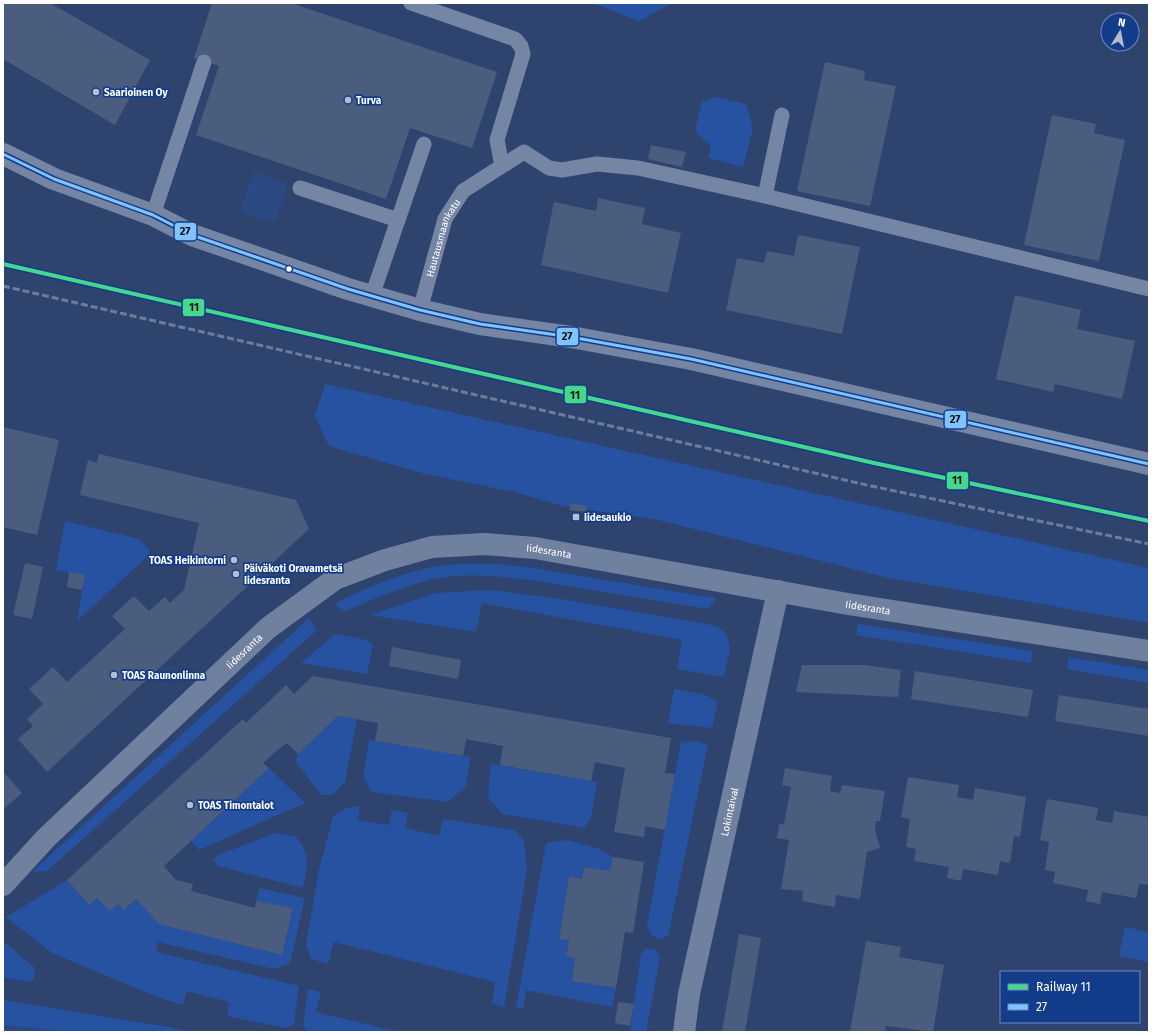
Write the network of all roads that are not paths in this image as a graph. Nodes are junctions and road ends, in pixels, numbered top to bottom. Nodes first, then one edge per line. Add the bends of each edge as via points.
1 (411, 3) edge
2 (204, 62) dead end
3 (782, 115) dead end
4 (424, 144) dead end
5 (3, 154) edge
6 (502, 166) junction
7 (300, 188) dead end
8 (765, 196) junction
9 (153, 215) junction
10 (398, 220) junction
11 (1149, 289) edge
12 (372, 296) junction
13 (420, 310) junction
14 (1149, 464) edge
15 (778, 591) junction
16 (1149, 651) edge
17 (46, 838) junction
18 (3, 864) edge
19 (3, 885) edge
20 (684, 1032) edge

1 - 6 lane via 515,39 522,46 523,54 497,140
2 - 9 lane
3 - 8 lane
4 - 10 lane
5 - 9 street via 54,179
6 - 8 lane, Hautausmaankatu via 524,152 549,168 562,170 596,164 638,168
6 - 13 lane, Hautausmaankatu via 463,191 445,219
7 - 10 lane
8 - 11 lane
9 - 12 street via 192,235 286,269
10 - 12 lane
12 - 13 street
13 - 14 street via 480,324 571,337 691,360
15 - 16 main road, Iidesranta
15 - 17 main road, Iidesranta via 520,547 484,544 432,548 385,560 335,579 268,628
15 - 20 main road, Lokintaival via 692,979
17 - 18 main road, Iidesranta
17 - 19 main road, Iidesranta

